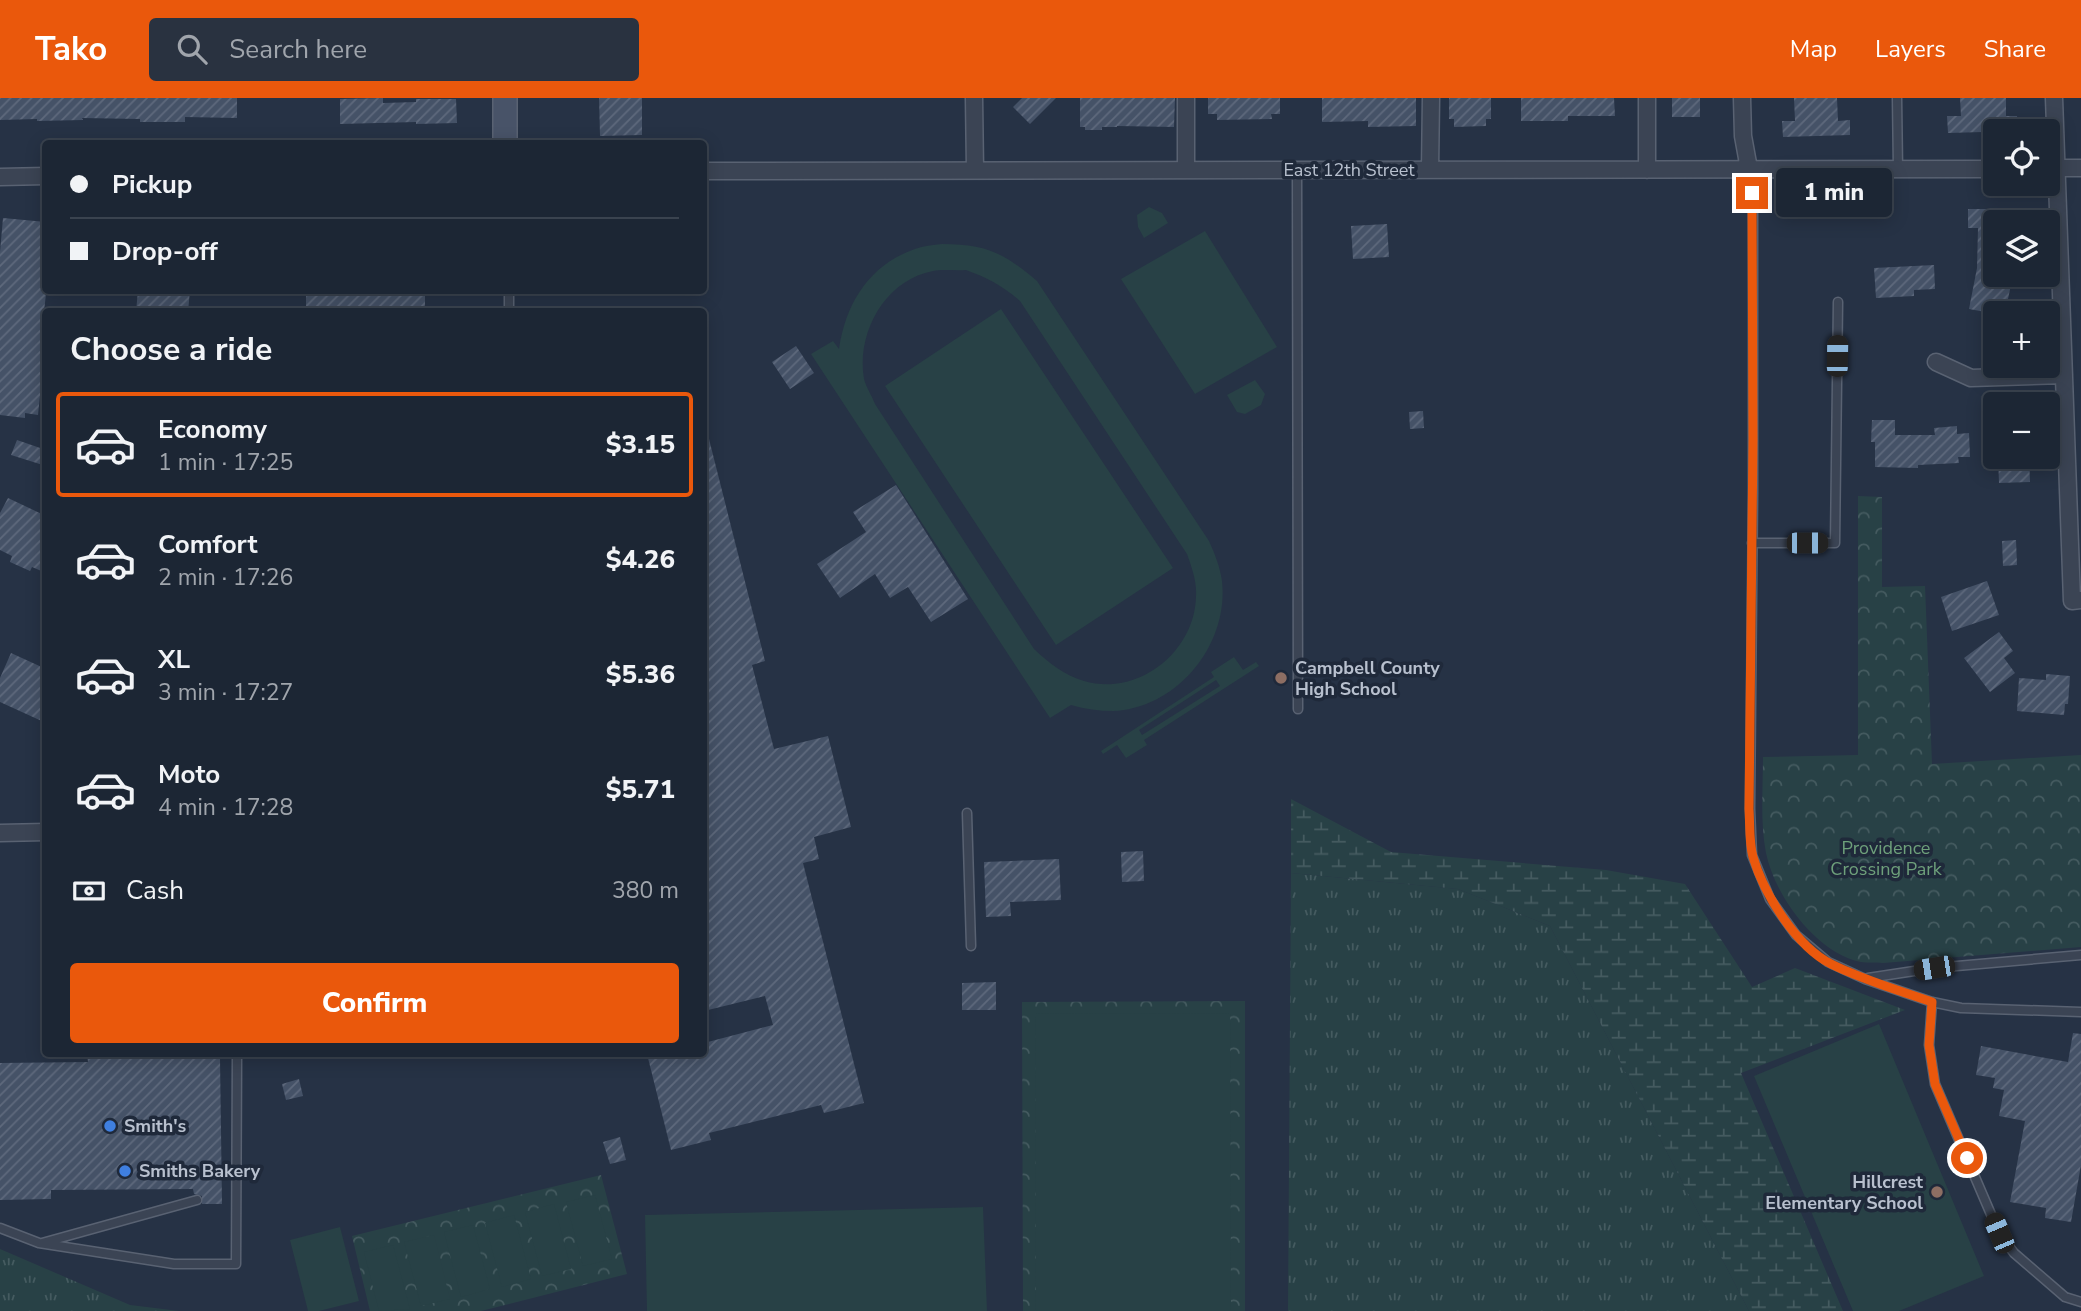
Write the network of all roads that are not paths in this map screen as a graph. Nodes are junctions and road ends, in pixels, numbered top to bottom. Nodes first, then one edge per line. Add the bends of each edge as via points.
1 (505, 98) edge
2 (974, 98) edge
3 (1186, 98) edge
4 (1431, 98) edge
5 (1647, 98) edge
6 (1742, 98) edge
7 (1897, 98) edge
8 (2054, 98) edge
9 (2053, 119) edge
10 (505, 140) edge
11 (2060, 168) edge
12 (2081, 168) edge
13 (1749, 169) junction
14 (1898, 169) junction
15 (1983, 169) edge
16 (975, 170) junction
17 (1186, 170) junction
18 (1297, 170) junction
19 (1430, 170) junction
20 (1647, 170) junction
21 (707, 171) edge
22 (42, 176) edge
23 (0, 177) edge
24 (2054, 196) edge
25 (1838, 302) dead end
26 (1936, 362) dead end
27 (2064, 375) junction
28 (1752, 543) junction
29 (2076, 600) edge
30 (1298, 709) dead end
31 (967, 813) dead end
32 (42, 832) edge
33 (0, 833) edge
34 (971, 946) dead end
35 (2081, 955) edge
36 (1865, 979) junction
37 (1932, 1002) junction
38 (2081, 1012) edge
39 (237, 1057) edge
40 (197, 1200) dead end
41 (0, 1228) edge
42 (39, 1243) junction
43 (2081, 1302) edge

1 - 10 street
2 - 16 street
3 - 17 street
4 - 19 street
5 - 20 street
6 - 13 street
7 - 14 lane
8 - 9 street
11 - 12 street
13 - 14 street, East 12th Street
13 - 20 street, East 12th Street
13 - 28 lane via 1753,214
14 - 15 street, East 12th Street
16 - 17 street, East 12th Street
16 - 21 street, East 12th Street
17 - 18 street, East 12th Street
18 - 19 street, East 12th Street
18 - 30 lane
19 - 20 street, East 12th Street
22 - 23 street
24 - 27 street
25 - 28 lane via 1835,543
26 - 27 street via 1971,378
27 - 29 street
28 - 36 lane via 1752,855 1770,899 1796,935 1828,962
31 - 34 lane
32 - 33 street
35 - 36 lane
36 - 37 lane
37 - 38 lane via 1961,1008
37 - 43 lane via 1929,1045 1935,1084 1999,1233 2014,1254 2065,1297
39 - 42 lane via 236,1264 174,1264
40 - 42 lane
41 - 42 lane

